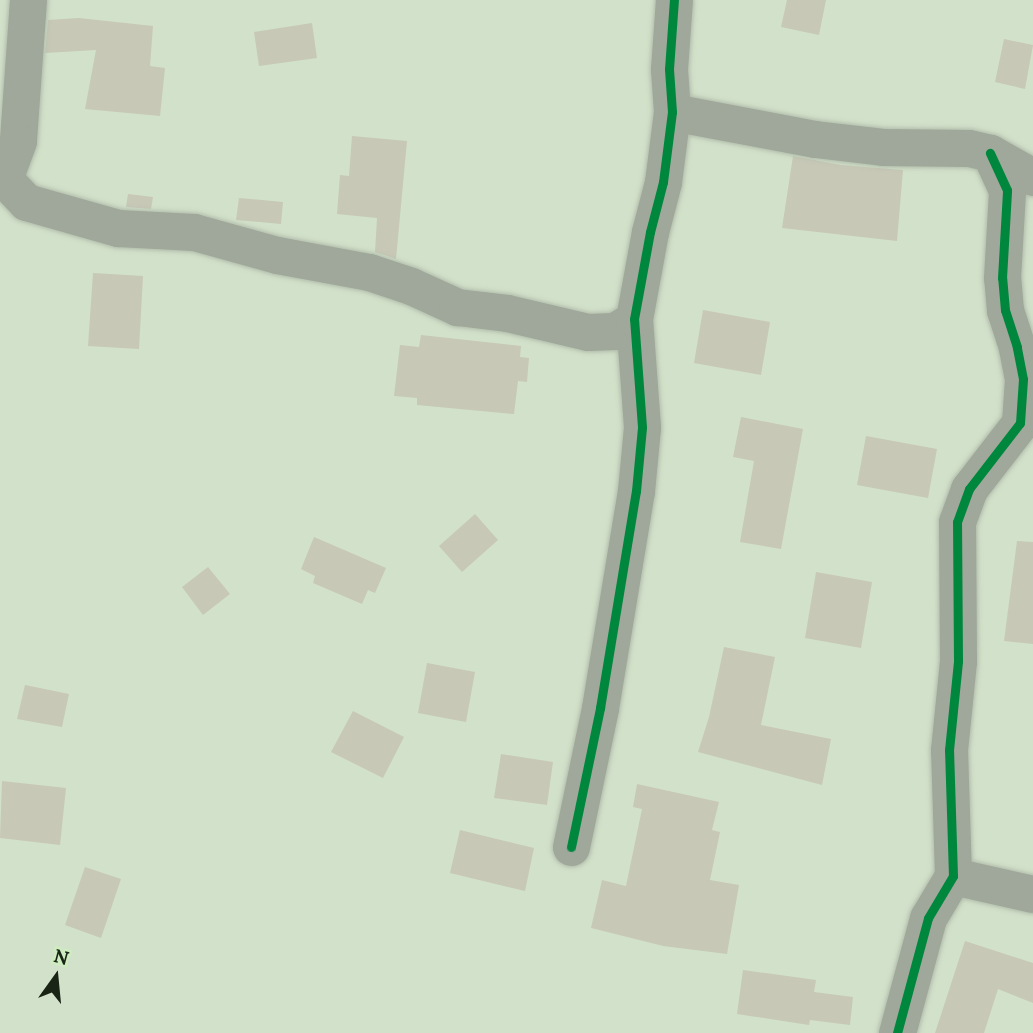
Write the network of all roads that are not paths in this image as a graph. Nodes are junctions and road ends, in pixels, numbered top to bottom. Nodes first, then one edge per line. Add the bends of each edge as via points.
1 (28, 0) edge
2 (674, 0) edge
3 (672, 112) junction
4 (990, 153) junction
5 (1033, 177) edge
6 (635, 319) junction
7 (570, 847) dead end
8 (953, 876) junction
9 (1033, 894) edge
10 (897, 1033) edge

1 - 6 street via 18,141 4,179 26,202 118,228 194,233 369,272 457,306 587,332 615,331
2 - 3 street via 669,69
3 - 4 street via 815,139
3 - 6 street
4 - 5 street
4 - 8 street via 1007,190 1002,278 1005,310 1023,379 1020,423 969,489 957,522 958,661 949,750
6 - 7 street via 642,427 636,491 600,708
8 - 9 street
8 - 10 street via 928,918

